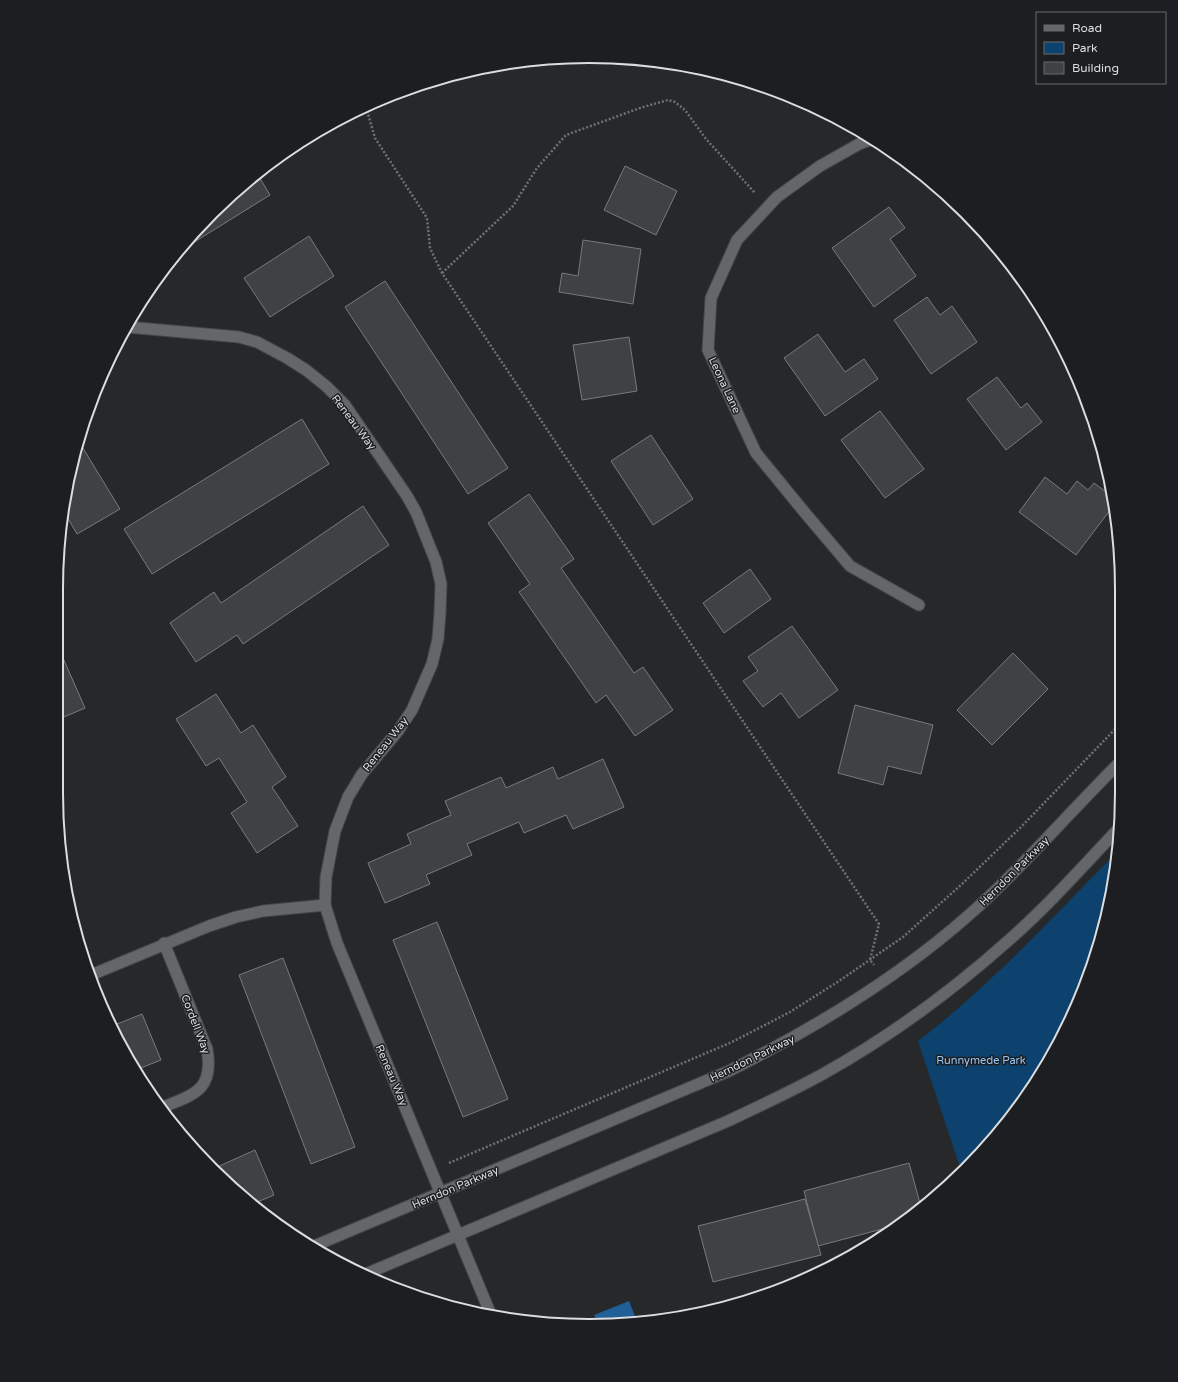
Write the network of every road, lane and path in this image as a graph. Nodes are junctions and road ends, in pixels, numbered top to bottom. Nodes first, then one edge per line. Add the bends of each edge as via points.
1 (368, 112) edge
2 (865, 142) edge
3 (768, 207) junction
4 (442, 273) junction
5 (132, 327) edge
6 (919, 605) dead end
7 (1115, 729) edge
8 (1115, 767) edge
9 (1113, 834) edge
10 (325, 905) junction
11 (164, 944) junction
12 (870, 960) junction
13 (95, 972) edge
14 (884, 981) junction
15 (167, 1106) edge
16 (432, 1170) junction
17 (441, 1193) junction
18 (457, 1235) junction
19 (319, 1244) edge
20 (371, 1272) edge
21 (489, 1309) edge

1 - 4 path via 375,138 427,218 430,248
2 - 3 street, Leona Lane via 820,166 777,197
3 - 4 path via 710,144 685,110 668,100 566,135 538,168 513,206
3 - 6 street, Leona Lane via 737,240 711,298 708,350 756,453 806,514 850,566
4 - 12 path via 879,924
5 - 10 street, Reneau Way via 239,337 257,342 306,370 345,405 407,496 436,562 441,584 440,613 438,639 432,664 412,710 362,774 348,797 335,831 326,877
7 - 12 path via 962,884 903,937
8 - 14 street, Herndon Parkway via 970,914
9 - 18 street via 1009,940 930,1004 855,1055 823,1074 728,1121
10 - 11 street via 263,911 236,917
10 - 16 street, Reneau Way via 337,943
11 - 13 street
11 - 15 street, Cordell Way via 207,1049 210,1064 207,1077 200,1089
12 - 14 path
12 - 16 path via 790,1012 732,1042
14 - 17 street, Herndon Parkway via 816,1025 729,1071
16 - 17 street, Reneau Way
17 - 18 street, Reneau Way
17 - 19 street, Herndon Parkway
18 - 20 street
18 - 21 street, Reneau Way

